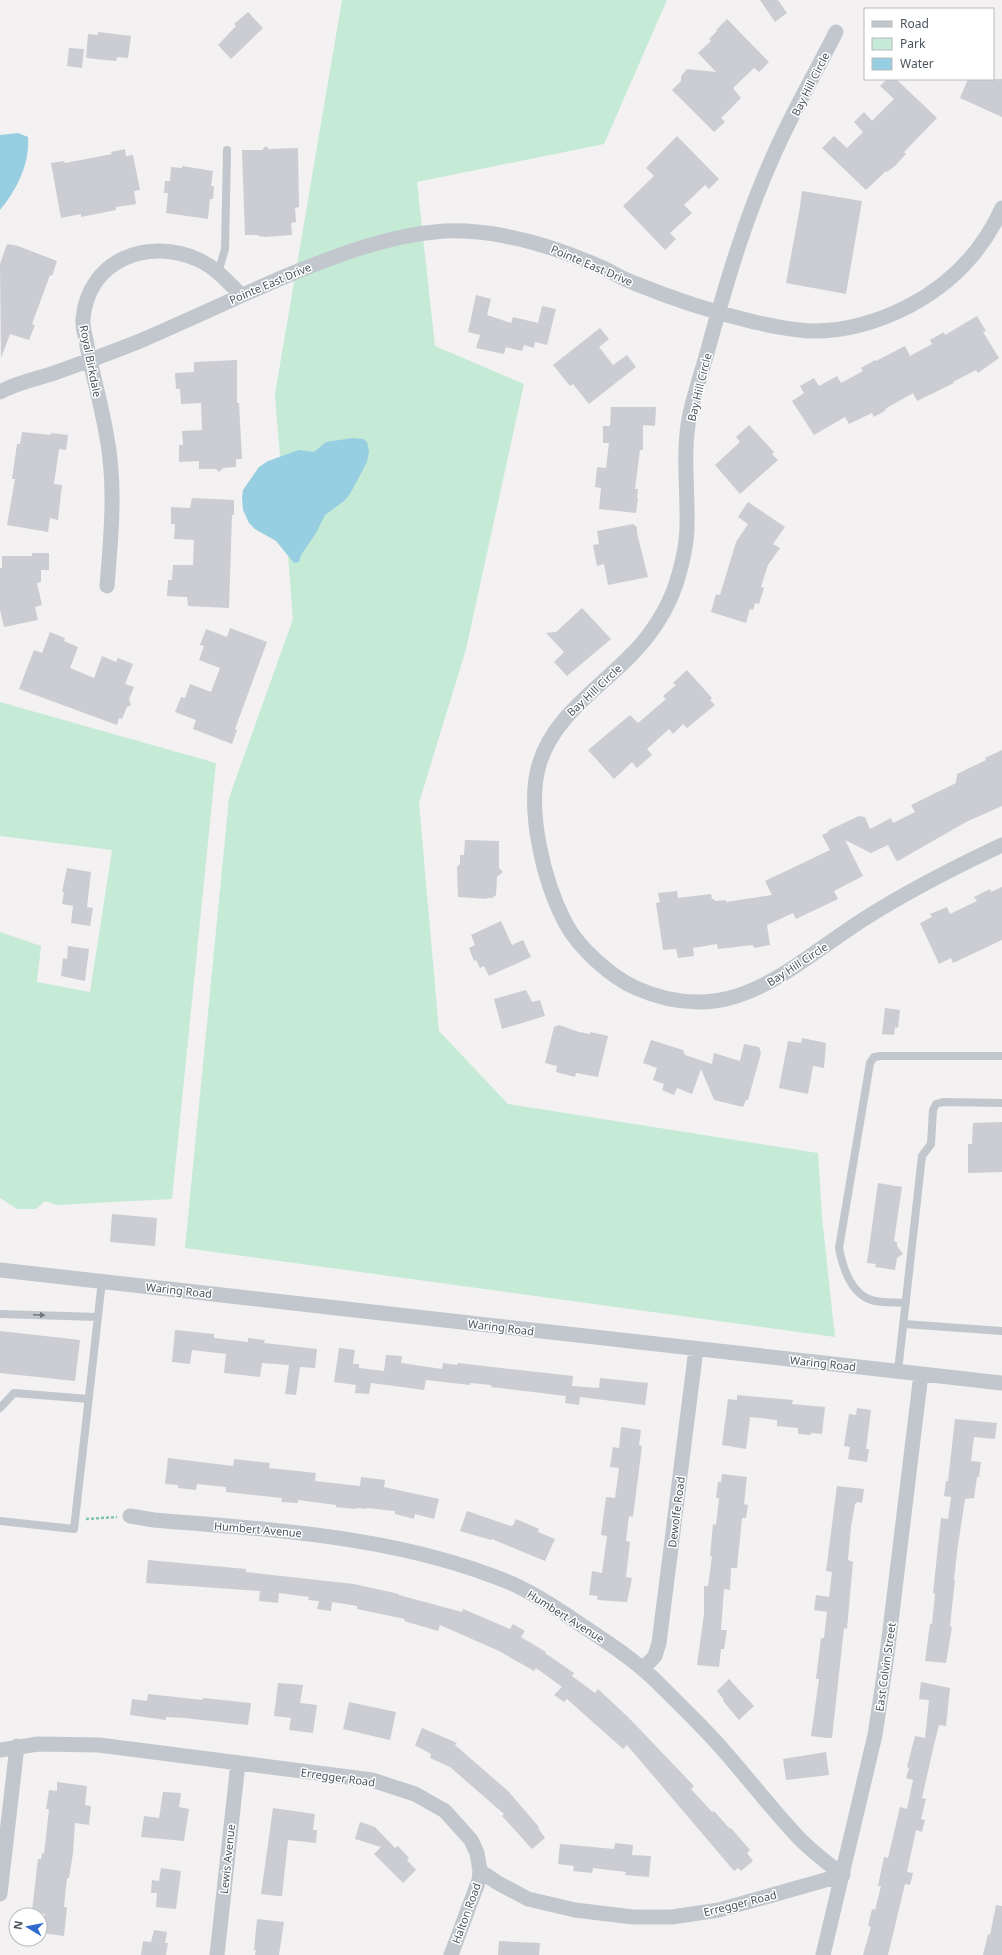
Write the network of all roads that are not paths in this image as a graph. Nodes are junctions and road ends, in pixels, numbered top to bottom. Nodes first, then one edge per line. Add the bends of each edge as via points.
1 (836, 32) dead end
2 (228, 150) dead end
3 (1002, 208) edge
4 (218, 273) junction
5 (241, 295) junction
6 (718, 313) junction
7 (90, 360) junction
8 (4, 387) edge
9 (107, 586) dead end
10 (1002, 845) edge
11 (1002, 1056) edge
12 (1002, 1103) edge
13 (0, 1270) edge
14 (102, 1281) junction
15 (906, 1303) junction
16 (0, 1314) edge
17 (98, 1317) junction
18 (904, 1324) junction
19 (1002, 1331) edge
20 (696, 1350) junction
21 (898, 1371) junction
22 (921, 1374) junction
23 (1002, 1383) edge
24 (89, 1399) junction
25 (0, 1408) edge
26 (130, 1516) road end
27 (0, 1521) edge
28 (642, 1669) junction
29 (17, 1746) junction
30 (0, 1750) edge
31 (238, 1763) junction
32 (480, 1871) junction
33 (843, 1875) junction
34 (0, 1894) edge
35 (217, 1955) edge
36 (451, 1955) edge
37 (823, 1955) edge

1 - 6 street, Bay Hill Circle via 776,149 746,221
2 - 4 lane via 225,249
3 - 6 street, Pointe East Drive via 981,245 955,275 931,295 891,316 853,327 814,331 781,328
4 - 5 street, Royal Birkdale
4 - 7 street, Royal Birkdale via 200,260 176,252 152,250 120,261 96,281 84,308 83,321
5 - 6 street, Pointe East Drive via 317,263 374,243 447,231 500,235 540,243 596,264 632,282
5 - 7 street, Pointe East Drive
6 - 10 street, Bay Hill Circle via 690,415 685,455 685,550 675,586 656,624 635,651 565,716 545,748 539,764 533,802 541,854 558,910 571,933 602,965 625,983 654,996 690,1003 712,1003 740,996 771,982 866,918 962,864
7 - 8 street, Pointe East Drive
7 - 9 street, Royal Birkdale via 107,438 113,495
11 - 15 lane via 881,1056 874,1058 870,1063 839,1248 849,1280 861,1295 874,1301
12 - 15 lane via 943,1102 936,1104 933,1110 931,1144 922,1156
13 - 14 street, Waring Road
14 - 17 lane
14 - 20 street, Waring Road
15 - 18 lane
16 -> 17 lane
17 - 24 lane
18 - 19 lane
18 - 21 lane
20 - 21 street, Waring Road
20 - 28 street, Dewolfe Road via 659,1643 656,1656
21 - 22 street, Waring Road
22 - 23 street, Waring Road
22 - 33 street, East Colvin Street via 877,1720
24 - 25 lane via 14,1393
24 - 27 lane via 74,1530
26 - 28 street, Humbert Avenue via 307,1534 378,1545 459,1565 513,1584 543,1600 612,1645
28 - 33 street, Humbert Avenue via 717,1743 797,1836
29 - 30 street, Erregger Road
29 - 31 street, Erregger Road via 99,1745
29 - 34 street
31 - 32 street, Erregger Road via 372,1780 415,1794 445,1811 471,1840 477,1853
31 - 35 street, Lewis Avenue
32 - 33 street, Erregger Road via 528,1899 575,1910 640,1917 672,1917 719,1910
32 - 36 street, Halton Road
33 - 37 street, East Colvin Street

